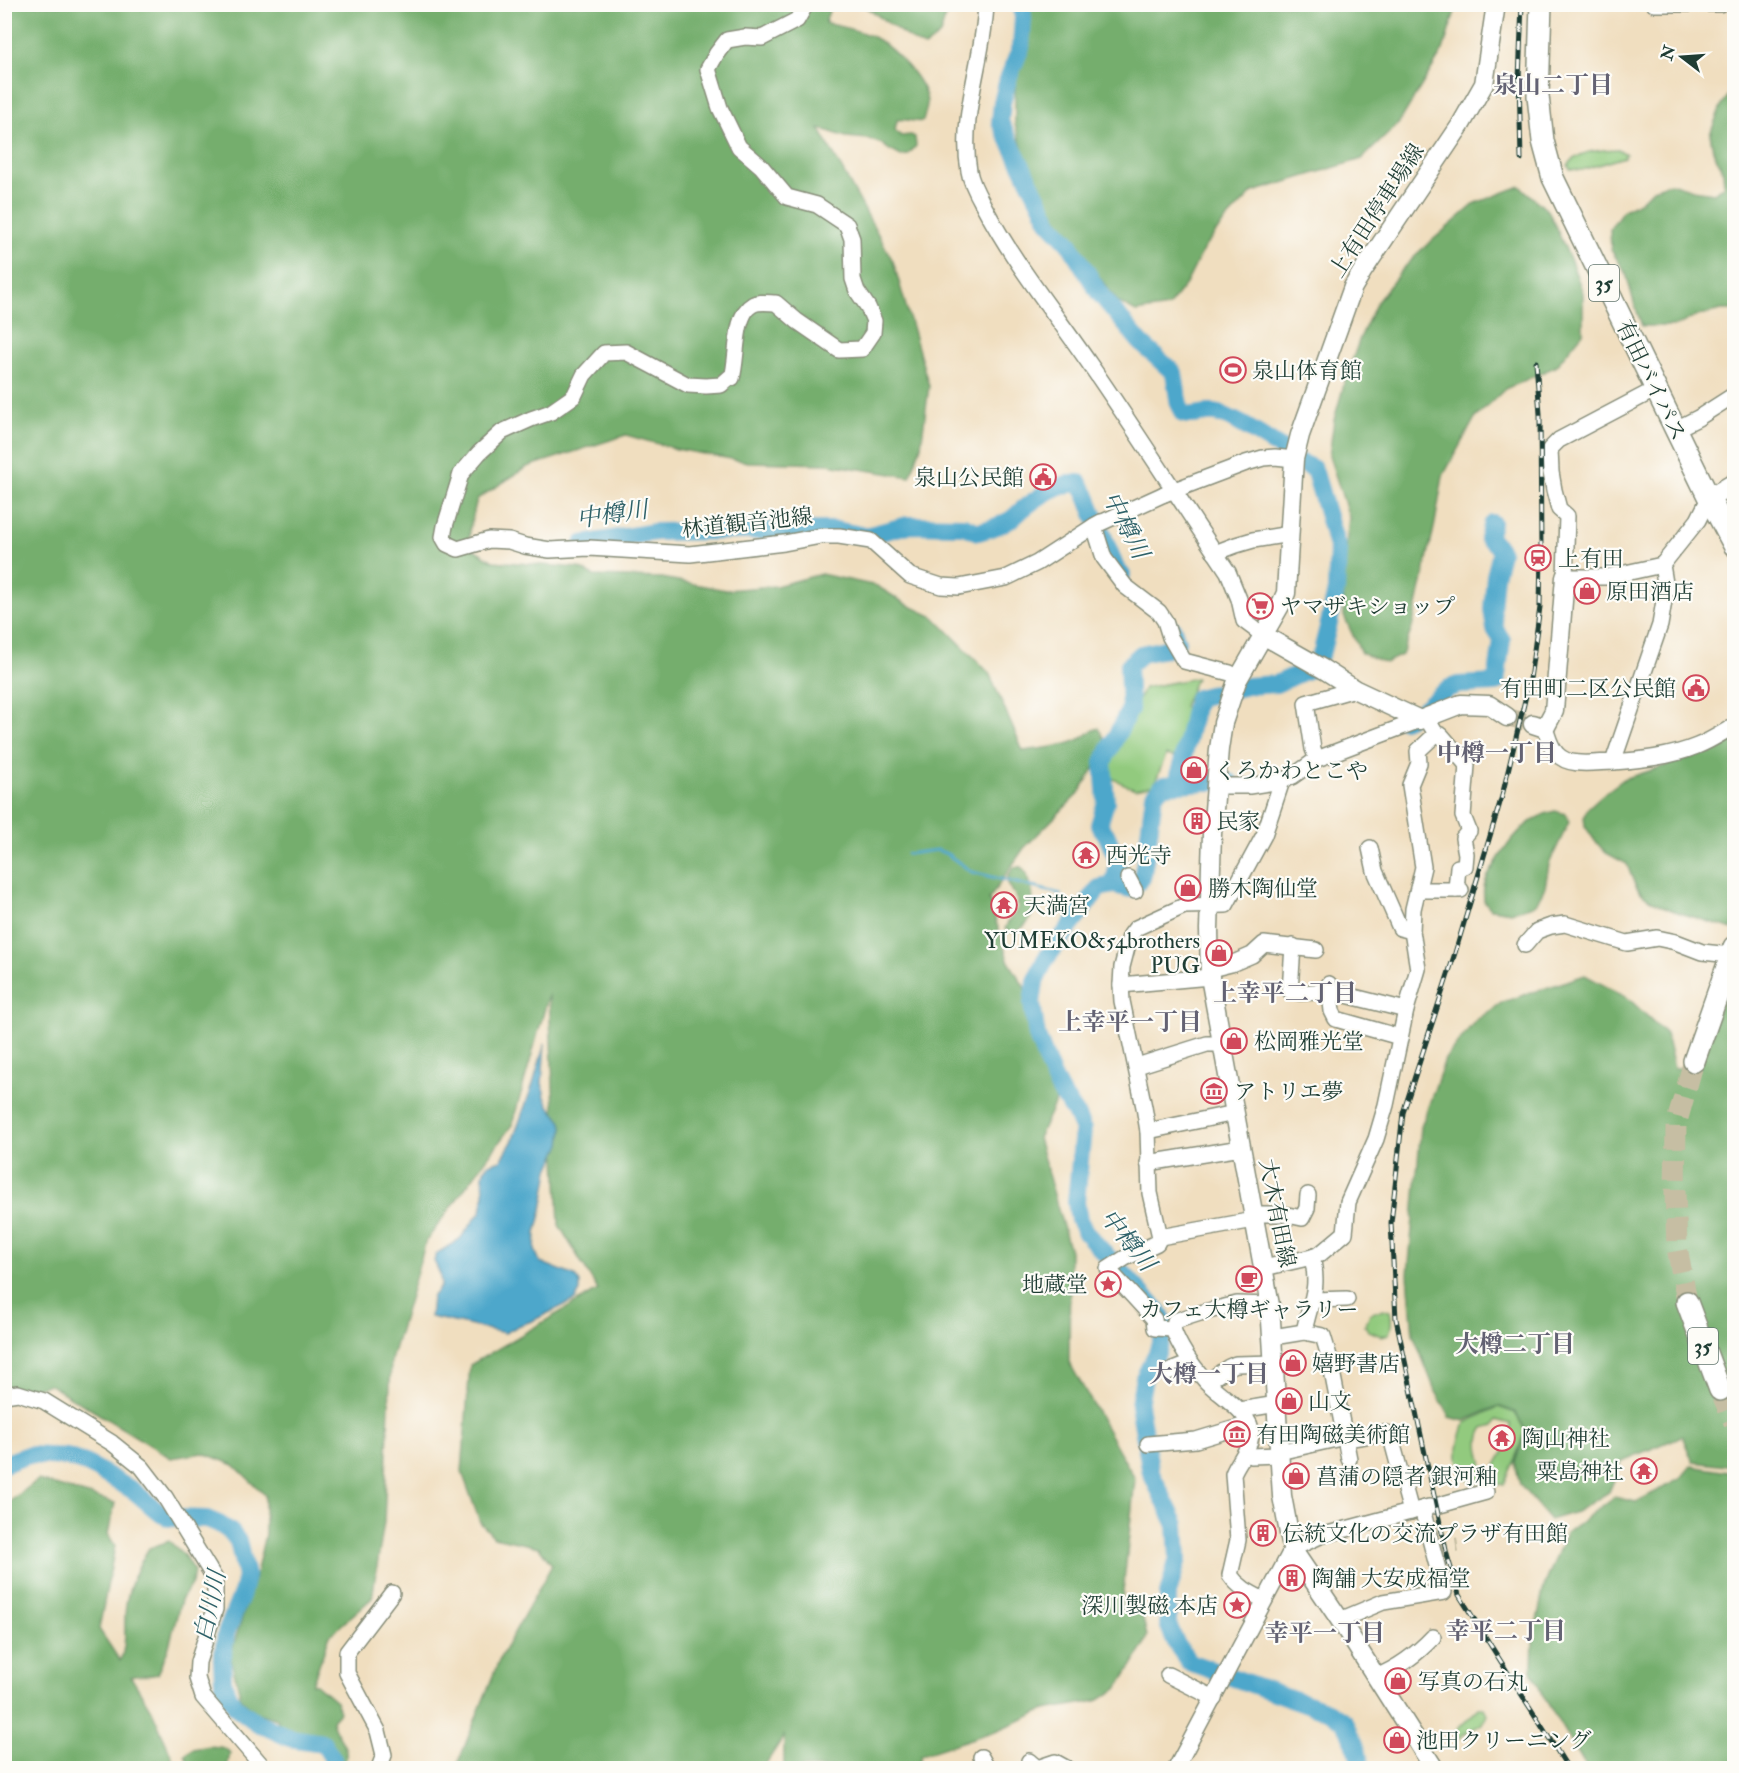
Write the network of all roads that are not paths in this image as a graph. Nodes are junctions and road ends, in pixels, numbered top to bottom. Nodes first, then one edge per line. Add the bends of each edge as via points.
1 (806, 4) edge
2 (986, 4) edge
3 (1496, 4) edge
4 (1654, 4) edge
5 (1720, 4) edge
6 (1545, 6) edge
7 (1656, 389) junction
8 (1734, 395) edge
9 (1676, 429) junction
10 (1294, 459) junction
11 (1734, 483) edge
12 (1173, 490) junction
13 (1709, 498) junction
14 (1101, 522) junction
15 (1290, 534) junction
16 (1734, 545) edge
17 (1215, 553) junction
18 (1662, 565) junction
19 (1565, 577) junction
20 (1263, 635) junction
21 (1230, 673) dead end
22 (1355, 689) junction
23 (1507, 717) tunnel mouth
24 (1423, 718) junction
25 (1539, 726) joint
26 (1734, 726) edge
27 (1436, 734) junction
28 (1316, 756) junction
29 (1613, 762) junction
30 (1282, 781) junction
31 (1215, 786) junction
32 (1370, 848) dead end
33 (1419, 890) junction
34 (1210, 905) junction
35 (1412, 931) junction
36 (1526, 945) dead end
37 (1293, 946) junction
38 (1316, 950) dead end
39 (1733, 950) edge
40 (1211, 973) junction
41 (1121, 985) junction
42 (1330, 987) junction
43 (1406, 1010) junction
44 (1400, 1037) junction
45 (1221, 1044) junction
46 (1694, 1061) tunnel mouth
47 (1137, 1066) junction
48 (1235, 1113) junction
49 (1148, 1131) junction
50 (1241, 1148) junction
51 (1148, 1162) junction
52 (1308, 1195) dead end
53 (1253, 1217) junction
54 (1160, 1237) junction
55 (1312, 1257) junction
56 (1264, 1268) junction
57 (1347, 1299) dead end
58 (1313, 1300) junction
59 (1687, 1302) tunnel mouth
60 (1270, 1305) junction
61 (1167, 1328) junction
62 (1304, 1332) junction
63 (1273, 1337) junction
64 (1191, 1363) junction
65 (1275, 1363) junction
66 (1168, 1372) dead end
67 (1207, 1382) junction
68 (1720, 1390) tunnel mouth
69 (4, 1395) edge
70 (1277, 1404) junction
71 (1240, 1410) junction
72 (1249, 1424) junction
73 (1345, 1438) junction
74 (1148, 1444) dead end
75 (1279, 1454) junction
76 (1245, 1455) junction
77 (1349, 1459) dead end
78 (1486, 1492) dead end
79 (1425, 1508) junction
80 (1292, 1549) junction
81 (392, 1593) dead end
82 (1264, 1600) junction
83 (1340, 1620) junction
84 (1433, 1636) dead end
85 (1168, 1675) dead end
86 (1376, 1677) junction
87 (1218, 1691) junction
88 (1029, 1761) dead end
89 (264, 1768) edge
90 (379, 1768) edge
91 (1066, 1768) edge
92 (1176, 1768) edge
93 (1434, 1768) edge

1 - 14 street, 林道観音池線 via 797,20 762,38 727,40 708,69 720,108 739,147 787,198 817,205 847,225 852,239 852,279 874,321 868,341 862,349 839,350 776,303 753,303 743,313 732,378 721,385 688,385 627,352 604,353 584,375 574,396 551,412 502,432 479,453 461,474 443,537 458,549 489,540 550,550 690,554 839,536 871,541 910,576 959,587 1006,578
2 - 12 street via 966,132 969,173 1000,236
3 - 10 main road, 上有田停車場線 via 1484,84 1353,286
4 - 5 street
6 - 7 highway, 有田バイパス / 35 via 1538,96 1543,141 1553,178
7 - 9 highway, 有田バイパス / 35
7 - 19 street via 1559,440 1550,449 1559,509 1568,516
8 - 9 street
9 - 13 highway, 有田バイパス / 35
10 - 12 street, 林道観音池線 via 1275,457 1246,462
10 - 15 main road, 上有田停車場線
11 - 13 main road
12 - 14 street, 林道観音池線
12 - 17 street
13 - 16 highway, 有田バイパス / 35
13 - 18 street via 1698,520
14 - 21 street via 1104,558 1125,586 1159,612 1184,661
15 - 17 street via 1236,544
15 - 20 main road, 上有田停車場線 via 1286,592
17 - 20 street via 1228,572 1244,621
18 - 19 street via 1607,577
18 - 29 street via 1666,589 1660,625
19 - 25 main road via 1554,711
20 - 22 main road
20 - 31 main road, 大木有田線 via 1237,681 1227,709
22 - 24 main road
22 - 28 street via 1306,703
23 - 24 main road via 1489,705 1461,704
24 - 27 street
24 - 28 street
25 - 29 street via 1557,755 1566,761
26 - 29 street via 1697,746 1645,759
27 - 33 street via 1418,751 1419,763 1410,785 1423,867
27 - 33 street via 1467,765 1463,816 1469,831 1460,841 1466,854 1465,866 1458,867 1458,890
28 - 30 street
30 - 31 street
30 - 34 street via 1264,835 1226,906
31 - 34 main road, 大木有田線
32 - 35 street via 1375,872 1400,928
33 - 35 street
34 - 40 main road, 大木有田線
34 - 41 street via 1184,906 1136,928 1130,936
35 - 43 street via 1418,969
36 - 39 street via 1537,932 1565,924 1627,943 1657,938 1702,952
37 - 38 street
37 - 40 street via 1264,944 1252,955
37 - 42 street via 1290,992
39 - 46 highway
40 - 41 street
40 - 45 main road, 大木有田線
41 - 47 street via 1124,1018
42 - 43 street
42 - 44 street via 1336,1019
43 - 44 street
44 - 55 street via 1376,1139 1348,1202 1345,1233
45 - 47 street via 1198,1046
45 - 48 main road, 大木有田線
47 - 49 street
48 - 49 street
48 - 50 main road, 大木有田線
49 - 51 street
50 - 51 street
50 - 53 main road, 大木有田線
51 - 54 street
52 - 53 street via 1302,1218 1283,1214
53 - 54 street
53 - 56 main road, 大木有田線
54 - 61 street via 1157,1243 1109,1269 1154,1319 1155,1328
55 - 56 street
55 - 58 street via 1316,1272
56 - 60 main road, 大木有田線
57 - 58 street
58 - 62 street
59 - 68 highway, 35
60 - 61 street via 1238,1304 1175,1321
60 - 63 main road, 大木有田線
61 - 64 street
62 - 63 street
62 - 73 street via 1323,1336
63 - 65 main road, 大木有田線
64 - 66 street
64 - 67 street
65 - 67 street via 1236,1364
65 - 70 main road, 大木有田線
67 - 71 street
69 - 89 street via 18,1394 44,1401 112,1443 142,1467 165,1497 215,1579 215,1609 198,1662 197,1678 204,1698
70 - 71 street
70 - 75 main road, 大木有田線
71 - 72 street
72 - 74 street via 1196,1440
72 - 76 street via 1252,1435
73 - 75 street
73 - 77 street
73 - 79 street via 1390,1434
75 - 76 street
75 - 80 main road, 大木有田線
76 - 82 street via 1233,1474 1239,1540 1230,1575 1246,1592
78 - 79 street
79 - 80 street via 1320,1536
79 - 83 street via 1444,1592 1383,1602
80 - 82 street
80 - 83 main road, 大木有田線
81 - 90 street via 347,1652 347,1673 378,1731 384,1755
82 - 87 street
83 - 86 main road, 大木有田線
84 - 86 street via 1393,1670
85 - 87 street
86 - 93 main road, 大木有田線
87 - 92 street
88 - 91 street via 1037,1768 1055,1762

